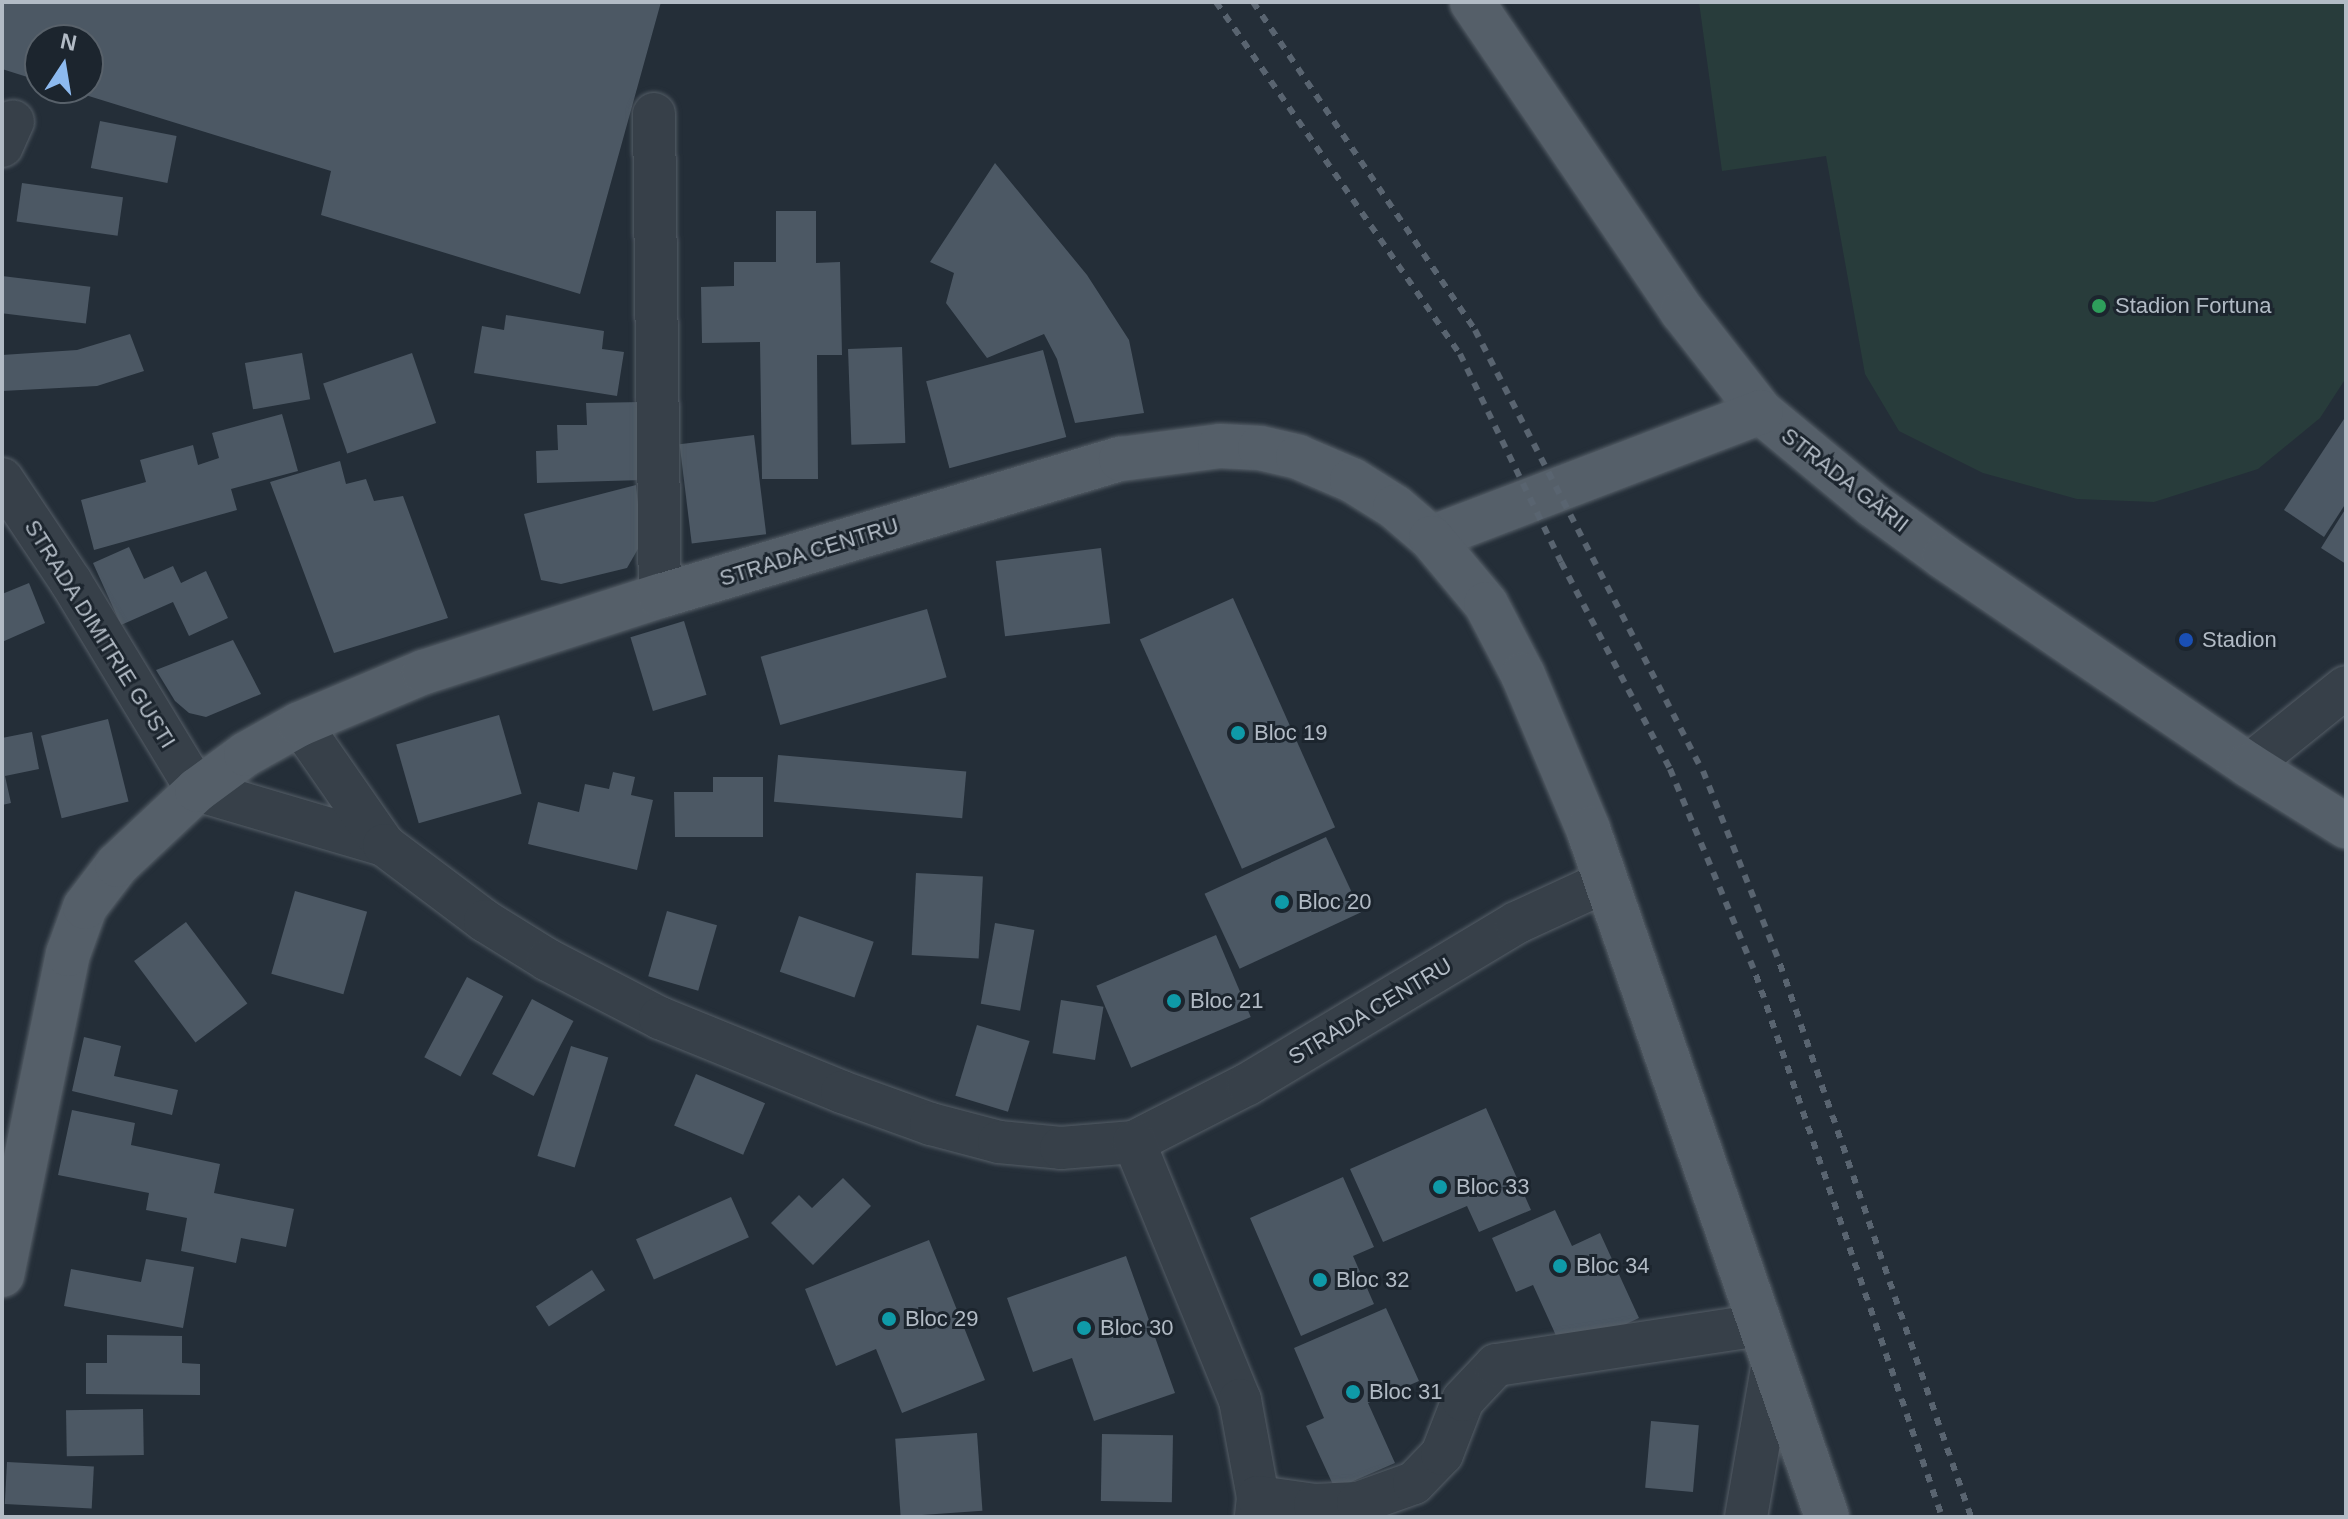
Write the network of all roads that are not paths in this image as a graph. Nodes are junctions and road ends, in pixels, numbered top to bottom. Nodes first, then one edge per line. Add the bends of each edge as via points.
1 (1472, 2) edge
2 (654, 114) dead end
3 (1761, 412) junction
4 (2, 479) edge
5 (1431, 538) junction
6 (660, 596) junction
7 (2346, 687) edge
8 (300, 724) junction
9 (2249, 765) junction
10 (197, 790) junction
11 (2346, 826) edge
12 (384, 845) junction
13 (1607, 881) junction
14 (1134, 1142) junction
15 (2, 1275) edge
16 (1766, 1343) junction
17 (1257, 1507) edge
18 (1746, 1517) edge
19 (1827, 1517) edge

1 - 3 main road, STRADA GĂRII via 1661,282
2 - 6 street
3 - 5 main road
3 - 9 main road, STRADA GĂRII via 1944,557
4 - 10 street, STRADA DIMITRIE GUSTI
5 - 6 main road, STRADA CENTRU via 1352,480 1298,457 1220,446 1121,459
5 - 13 main road, STRADA CENTRU via 1486,604 1523,675
6 - 8 main road, STRADA CENTRU via 424,672
7 - 9 street
8 - 10 main road, STRADA CENTRU
8 - 12 street
9 - 11 main road, STRADA GĂRII
10 - 12 street
10 - 15 main road, STRADA CENTRU via 117,865 85,907 68,954
12 - 14 street, STRADA CENTRU via 485,921 548,960 660,1018 842,1092 999,1142 1061,1148
13 - 14 street, STRADA CENTRU via 1516,923 1248,1084
13 - 16 main road, STRADA CENTRU
14 - 17 street via 1240,1400
16 - 17 street via 1496,1365 1463,1400 1442,1454 1414,1483 1358,1503
16 - 18 street
16 - 19 main road, STRADA CENTRU

